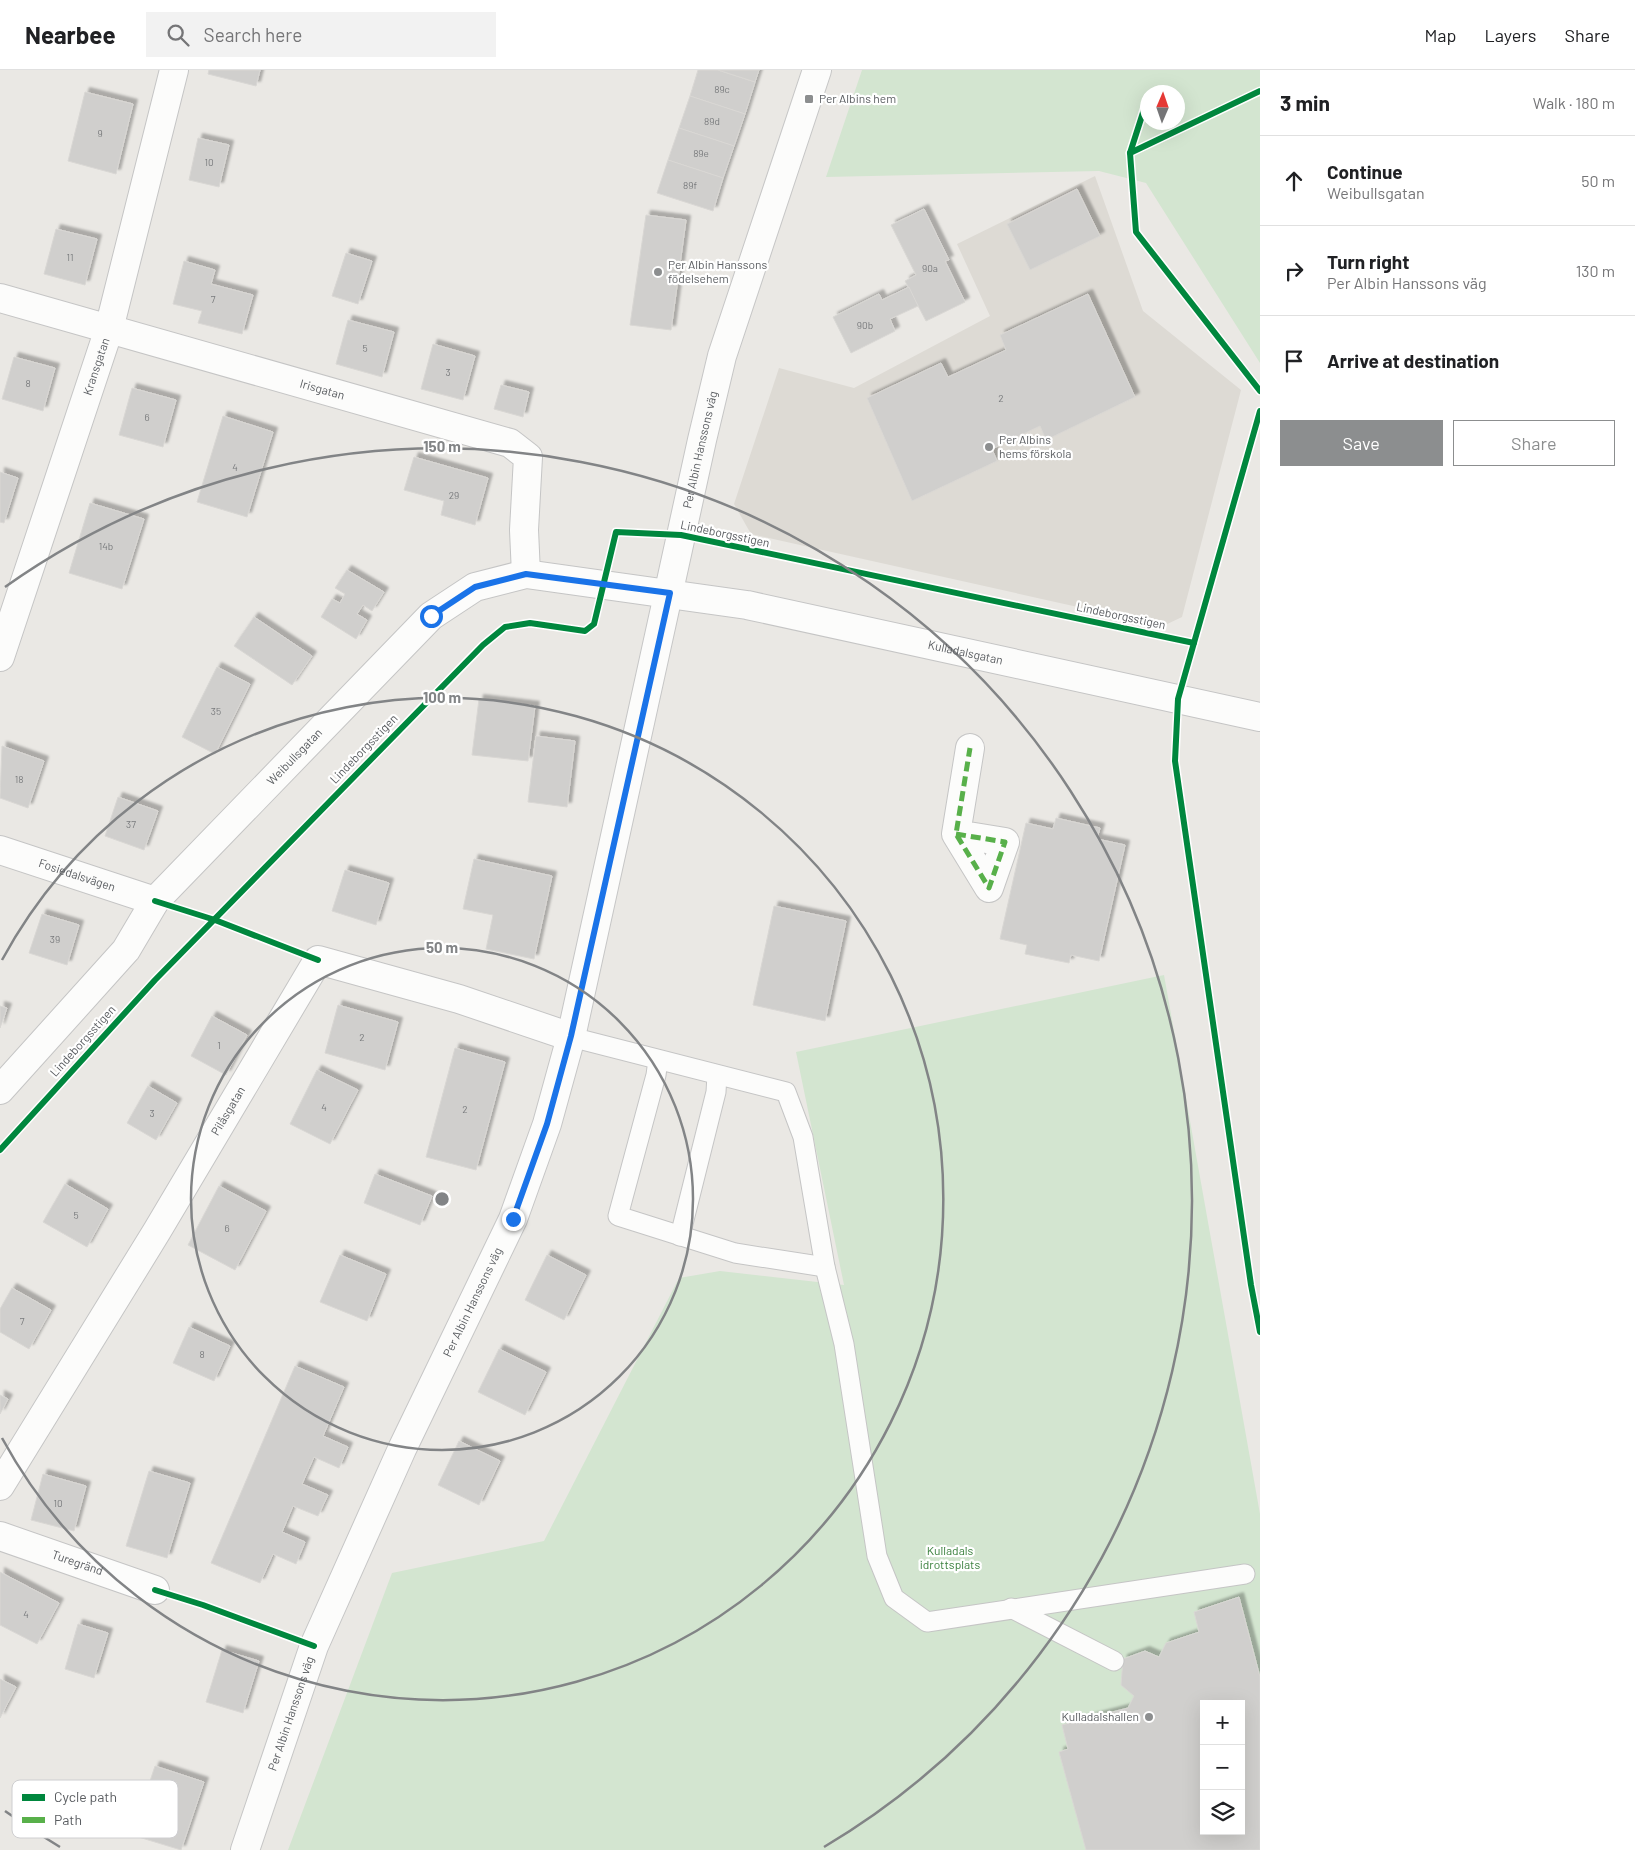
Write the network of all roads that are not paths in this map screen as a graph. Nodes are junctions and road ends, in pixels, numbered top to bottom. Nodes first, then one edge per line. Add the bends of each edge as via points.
1 (174, 70) edge
2 (818, 70) edge
3 (0, 298) edge
4 (109, 329) junction
5 (526, 574) junction
6 (670, 593) junction
7 (0, 657) edge
8 (1260, 717) edge
9 (970, 748) dead end
10 (956, 834) dead end
11 (0, 850) edge
12 (155, 901) junction
13 (571, 1036) junction
14 (658, 1060) junction
15 (717, 1074) junction
16 (0, 1090) edge
17 (680, 1236) junction
18 (824, 1267) junction
19 (0, 1486) edge
20 (0, 1536) edge
21 (1245, 1574) dead end
22 (155, 1590) dead end
23 (1011, 1608) junction
24 (1114, 1661) dead end
25 (245, 1850) edge

1 - 4 street, Kransgatan
2 - 6 street, Per Albin Hanssons väg via 722,356
3 - 4 street, Irisgatan
4 - 5 street, Irisgatan via 510,443 528,457 524,530
4 - 7 street, Kransgatan
5 - 6 street, Weibullsgatan
5 - 12 street, Weibullsgatan via 475,587 431,616
6 - 8 street, Kulladalsgatan via 747,605
6 - 13 street, Per Albin Hanssons väg
9 - 10 street
11 - 12 street, Fosiedalsvägen
12 - 16 street, Weibullsgatan via 126,950
13 - 14 lane
13 - 19 street, Pilåsgatan via 459,998 318,960
13 - 25 street, Per Albin Hanssons väg via 547,1124 513,1219 402,1449 314,1646
14 - 15 lane
14 - 17 lane via 618,1216
15 - 17 lane via 716,1092
15 - 18 lane via 786,1092 803,1137
17 - 18 lane via 736,1253
18 - 23 lane via 844,1344 877,1556 894,1598 927,1622
20 - 22 street, Turegränd
21 - 23 lane
23 - 24 lane

